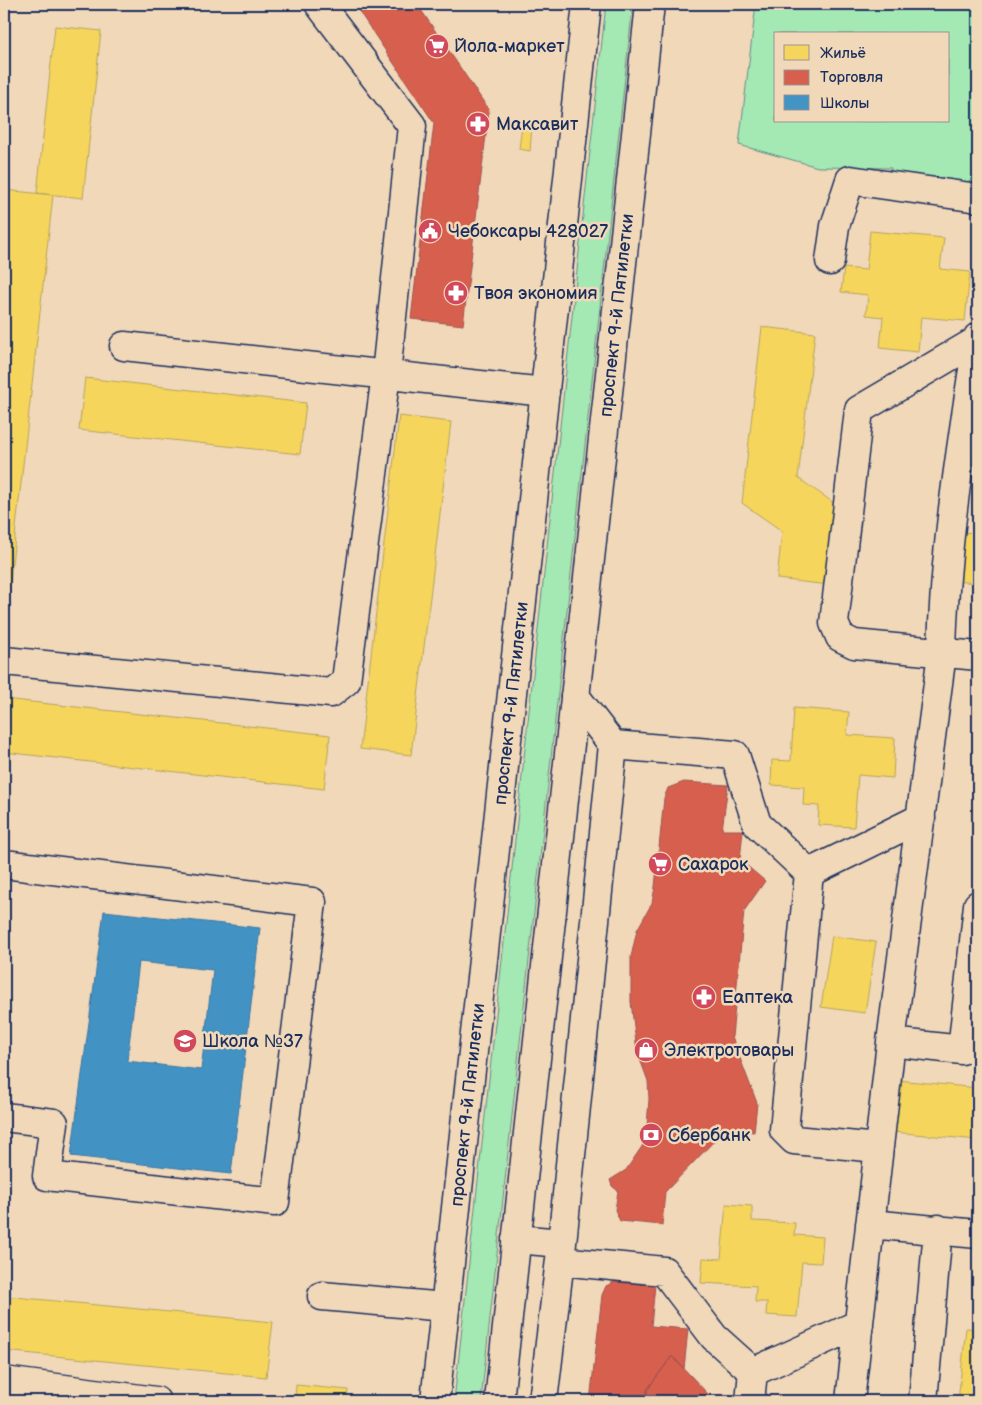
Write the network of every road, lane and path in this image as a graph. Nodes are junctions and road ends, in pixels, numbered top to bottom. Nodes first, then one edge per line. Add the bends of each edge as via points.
1 (319, 4) edge
2 (587, 4) edge
3 (650, 4) edge
4 (978, 198) edge
5 (830, 261) dead end
6 (978, 338) edge
7 (124, 346) dead end
8 (386, 374) junction
9 (545, 392) junction
10 (969, 472) edge
11 (942, 653) junction
12 (978, 656) edge
13 (4, 661) edge
14 (575, 696) junction
15 (614, 745) junction
16 (921, 818) junction
17 (4, 864) edge
18 (809, 873) junction
19 (978, 905) edge
20 (891, 1042) junction
21 (4, 1117) edge
22 (878, 1148) junction
23 (870, 1224) junction
24 (938, 1230) junction
25 (978, 1234) edge
26 (516, 1239) junction
27 (561, 1252) junction
28 (322, 1296) dead end
29 (445, 1307) junction
30 (859, 1324) junction
31 (753, 1372) junction
32 (4, 1382) edge
33 (156, 1401) edge
34 (435, 1401) edge
35 (499, 1401) edge
36 (543, 1401) edge
37 (750, 1401) edge
38 (850, 1401) edge
39 (924, 1401) edge

1 - 8 main road via 412,126
2 - 9 main road, проспект 9-й Пятилетки
3 - 14 main road, проспект 9-й Пятилетки
4 - 5 main road via 850,180 835,226
6 - 10 main road
6 - 11 main road via 860,410 834,623 840,637 854,644
7 - 8 main road
8 - 9 main road
8 - 13 main road via 346,681 331,693
9 - 29 main road, проспект 9-й Пятилетки
10 - 11 main road via 943,607
11 - 12 main road
11 - 16 main road
14 - 15 main road
14 - 26 main road, проспект 9-й Пятилетки
15 - 18 main road via 735,755 757,824
15 - 27 main road
16 - 18 main road
16 - 20 main road
17 - 21 main road via 312,902 275,1202 47,1176 54,1123
18 - 22 main road via 784,1130 794,1140
19 - 20 main road via 962,1050
20 - 22 main road
22 - 23 main road
23 - 24 main road
23 - 30 main road
24 - 25 main road
24 - 39 main road
26 - 27 main road
26 - 35 main road, проспект 9-й Пятилетки
27 - 31 main road via 664,1271 714,1337
27 - 36 main road
28 - 29 main road
29 - 34 main road, проспект 9-й Пятилетки
30 - 31 main road
30 - 38 main road
31 - 37 main road
32 - 33 main road

